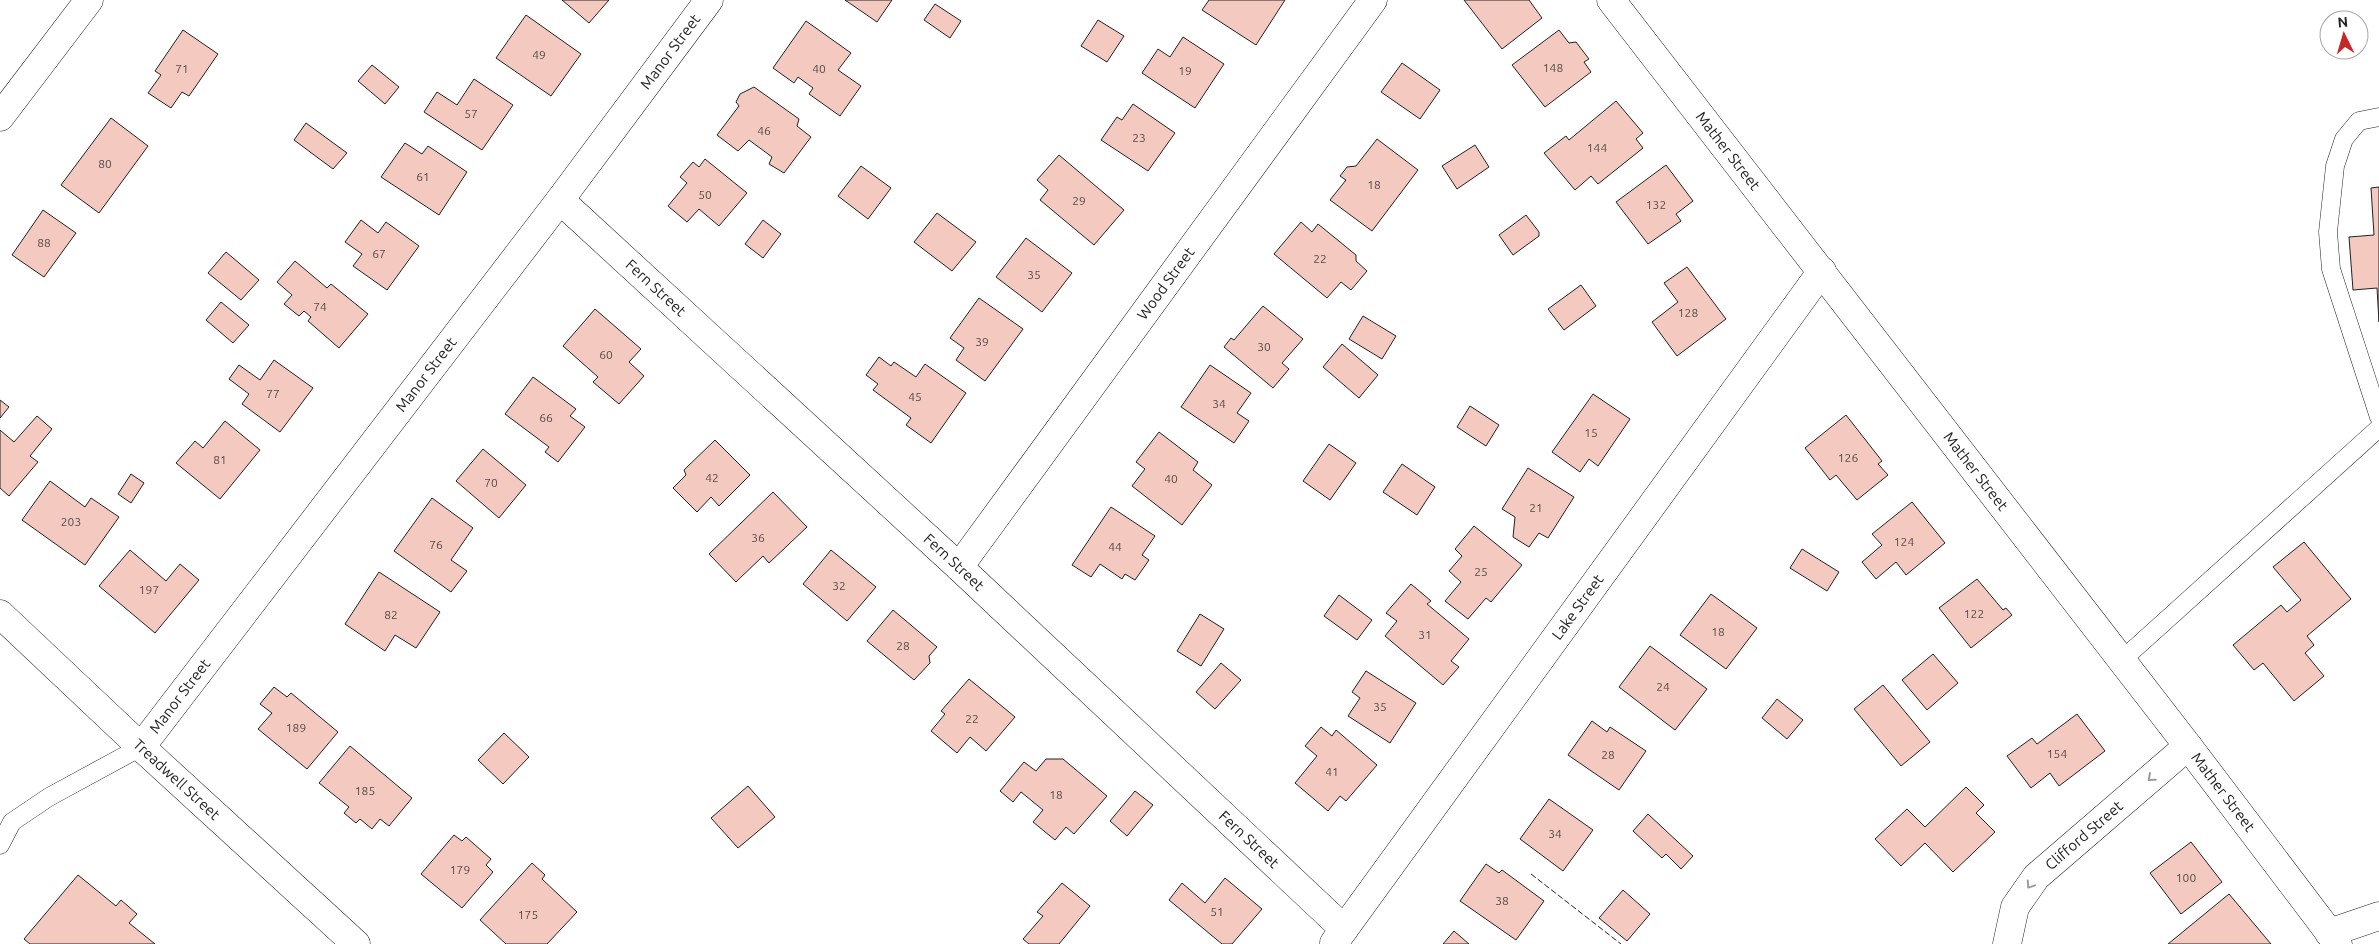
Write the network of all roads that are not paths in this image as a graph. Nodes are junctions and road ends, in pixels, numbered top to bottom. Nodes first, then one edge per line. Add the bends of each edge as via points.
1 (89, 0) edge
2 (709, 0) edge
3 (1373, 0) edge
4 (1611, 0) edge
5 (0, 117) edge
6 (2379, 117) edge
7 (560, 200) junction
8 (1822, 271) junction
9 (2379, 418) edge
10 (2379, 428) edge
11 (959, 567) junction
12 (0, 614) edge
13 (2122, 660) junction
14 (2188, 746) junction
15 (141, 747) junction
16 (0, 845) edge
17 (2379, 916) edge
18 (1339, 936) edge
19 (2333, 938) edge
20 (356, 944) edge
21 (2006, 944) edge

1 - 5 street
2 - 7 street, Manor Street
3 - 11 street, Wood Street
4 - 8 street, Mather Street
6 - 9 lane via 2359,121 2344,139 2335,166 2328,232 2331,269
7 - 11 street, Fern Street
7 - 15 street, Manor Street
8 - 13 street, Mather Street
8 - 18 street, Lake Street
10 - 13 lane
11 - 18 street, Fern Street
12 - 15 street, Treadwell Street
13 - 14 street, Mather Street
14 - 19 street, Mather Street
14 -> 21 street, Clifford Street via 2036,877 2015,908
15 - 16 lane via 49,797 12,822
15 - 20 street, Treadwell Street
17 - 19 street

